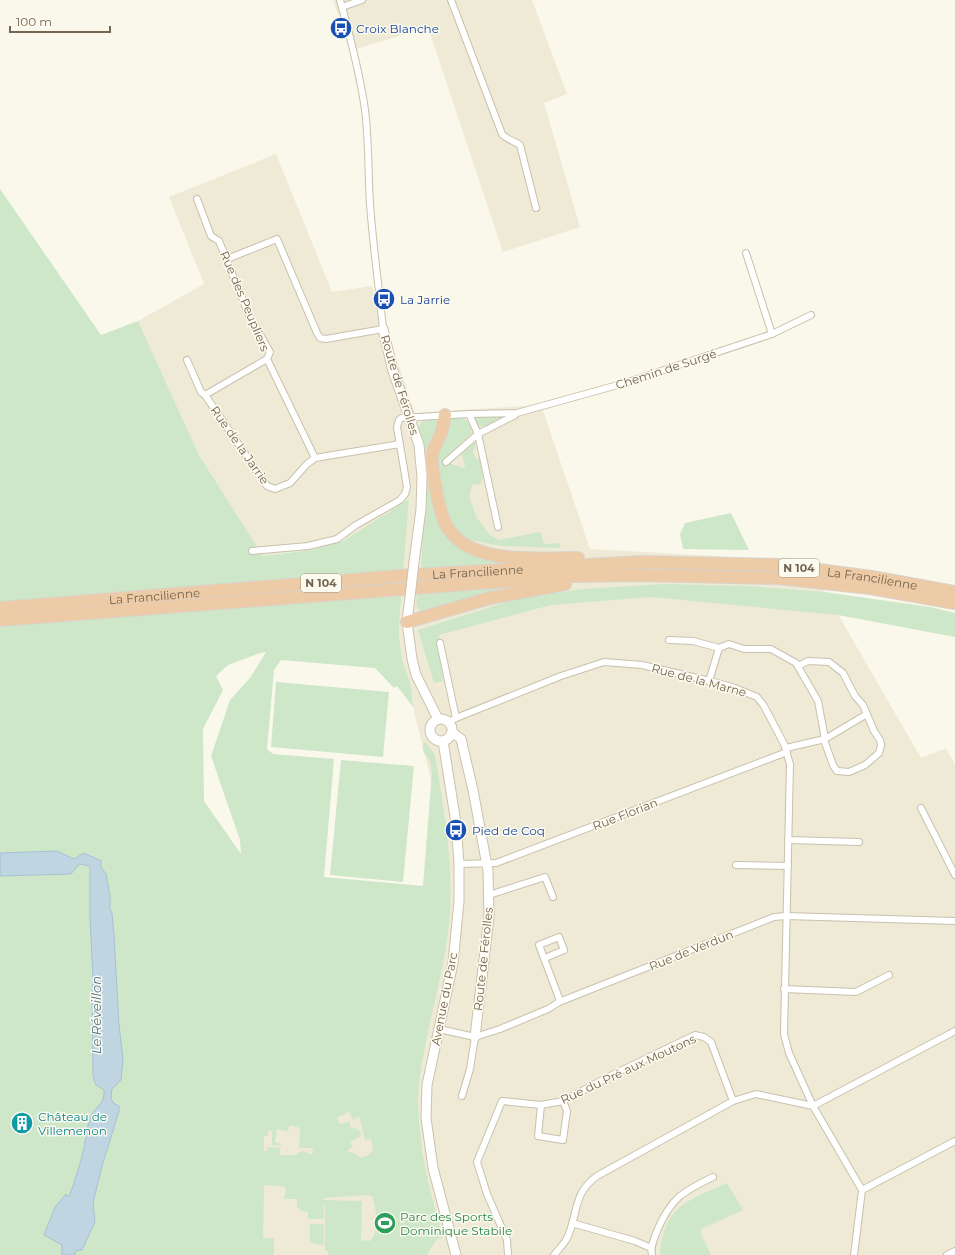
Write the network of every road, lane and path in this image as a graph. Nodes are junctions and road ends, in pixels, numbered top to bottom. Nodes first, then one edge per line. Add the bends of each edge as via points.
1 (340, 0) edge
2 (362, 0) edge
3 (451, 0) edge
4 (342, 7) junction
5 (197, 199) dead end
6 (536, 208) dead end
7 (746, 253) dead end
8 (227, 260) junction
9 (811, 315) dead end
10 (383, 329) junction
11 (772, 334) junction
12 (187, 360) dead end
13 (267, 360) junction
14 (205, 395) junction
15 (517, 413) junction
16 (469, 414) junction
17 (445, 415) junction
18 (410, 417) junction
19 (478, 434) junction
20 (400, 444) junction
21 (315, 458) junction
22 (446, 462) dead end
23 (498, 527) dead end
24 (252, 551) dead end
25 (641, 562) junction
26 (638, 575) junction
27 (955, 592) edge
28 (955, 603) edge
29 (0, 608) edge
30 (0, 620) edge
31 (407, 622) junction
32 (669, 640) dead end
33 (440, 643) dead end
34 (719, 648) junction
35 (798, 666) junction
36 (709, 681) junction
37 (867, 714) junction
38 (438, 719) junction
39 (452, 720) junction
40 (452, 732) junction
41 (824, 739) junction
42 (442, 741) junction
43 (786, 750) junction
44 (921, 808) dead end
45 (788, 840) junction
46 (859, 842) dead end
47 (487, 862) junction
48 (459, 864) junction
49 (736, 865) dead end
50 (788, 866) junction
51 (955, 875) edge
52 (489, 895) junction
53 (553, 897) dead end
54 (786, 916) junction
55 (955, 921) edge
56 (544, 958) dead end
57 (889, 975) dead end
58 (784, 989) junction
59 (559, 1002) junction
60 (439, 1030) junction
61 (955, 1031) edge
62 (475, 1037) junction
63 (462, 1096) dead end
64 (563, 1100) junction
65 (733, 1101) junction
66 (542, 1106) junction
67 (813, 1106) junction
68 (955, 1141) edge
69 (713, 1176) dead end
70 (862, 1190) junction
71 (572, 1223) junction
72 (651, 1248) junction
73 (955, 1251) edge
74 (456, 1255) edge
75 (508, 1255) edge
76 (554, 1255) edge
77 (652, 1255) edge
78 (854, 1255) edge
79 (947, 1255) edge

1 - 4 street, Route de Férolles
2 - 4 street
3 - 6 street via 502,134 520,146
4 - 10 street, Route de Férolles via 365,111 370,204
5 - 8 street, Rue des Peupliers via 212,236 219,240
7 - 11 street
8 - 10 street via 277,239 320,338
8 - 13 street, Rue des Peupliers via 249,315 270,352
9 - 11 street, Chemin de Surgé
10 - 18 street, Route de Férolles via 393,371
11 - 15 street, Chemin de Surgé via 625,383
12 - 14 street
13 - 14 street, Rue de la Jarrie
13 - 21 street, Rue des Peupliers
14 - 21 street, Rue de la Jarrie via 267,486 274,489 290,483
15 - 16 street, Chemin de Surgé
15 - 19 street, Chemin de Surgé
16 - 17 street, Chemin de Surgé
16 - 19 street
17 - 18 street, Chemin de Surgé
17 - 25 highway via 433,454 433,472 440,512 451,532 463,544 486,554 513,557 624,558
18 - 20 street via 399,420 397,427
18 - 31 street, Route de Férolles, bridge via 419,445 422,477 421,509
19 - 22 street, Chemin de Surgé
19 - 23 street
20 - 21 street
20 - 24 street via 407,487 400,500 356,525 337,540 308,546
25 - 27 highway, La Francilienne / N 104 via 780,565 872,577
25 - 29 highway, La Francilienne / N 104 via 412,575
26 - 28 highway, La Francilienne / N 104 via 779,578 870,588
26 - 30 highway, La Francilienne / N 104 via 572,576
26 - 31 highway via 610,581 563,584 490,598
31 - 38 street, Route de Férolles via 416,675
32 - 34 street via 693,641
33 - 39 street
34 - 35 street via 729,644 744,649 770,649 796,662
34 - 36 street
35 - 37 street via 808,661 829,662 843,673
35 - 41 street via 818,701
36 - 39 street, Rue de la Marne via 642,665 604,662 561,676
36 - 43 street, Rue de la Marne via 757,697
37 - 41 street
37 - 41 street via 881,745 879,753 865,765 849,772 837,771
38 - 39 street
38 - 42 street via 430,726 430,732 433,738
39 - 40 street
40 - 42 street via 449,738
40 - 47 street, Route de Férolles via 461,739
41 - 43 street, Rue Florian
42 - 48 street, Avenue du Parc via 456,823
43 - 45 street, Rue de la Marne via 790,764
43 - 47 street, Rue Florian via 496,863
44 - 51 street
45 - 46 street
45 - 50 street, Rue de la Marne
47 - 48 street, Rue Florian
47 - 52 street, Route de Férolles
48 - 60 street, Avenue du Parc via 459,901 453,963
49 - 50 street
50 - 54 street, Rue de la Marne
52 - 53 street via 545,877
52 - 62 street, Route de Férolles via 489,924
54 - 55 street, Rue de Verdun
54 - 58 street, Rue de la Marne
54 - 59 street, Rue de Verdun via 774,917
56 - 59 street via 560,998
57 - 58 street via 856,992
58 - 67 street, Rue de la Marne via 784,1034 789,1053
59 - 62 street, Rue de Verdun via 548,1009
60 - 62 street
60 - 74 street, Avenue du Parc via 427,1085 426,1118 434,1173
61 - 67 street
62 - 63 street, Route de Férolles via 470,1069
64 - 65 street, Rue du Pré aux Moutons via 696,1036 704,1037 711,1042
64 - 66 street, Rue du Pré aux Moutons
64 - 66 street via 567,1111 563,1140 538,1136
65 - 67 street via 756,1094
65 - 71 street via 589,1182 583,1189
66 - 75 street, Rue du Pré aux Moutons via 502,1101 477,1162 486,1194 507,1240
67 - 70 street, Rue de la Marne
68 - 70 street
69 - 72 street via 686,1191 671,1205
70 - 78 street
71 - 72 street
71 - 76 street via 566,1240
72 - 77 street
73 - 79 street

